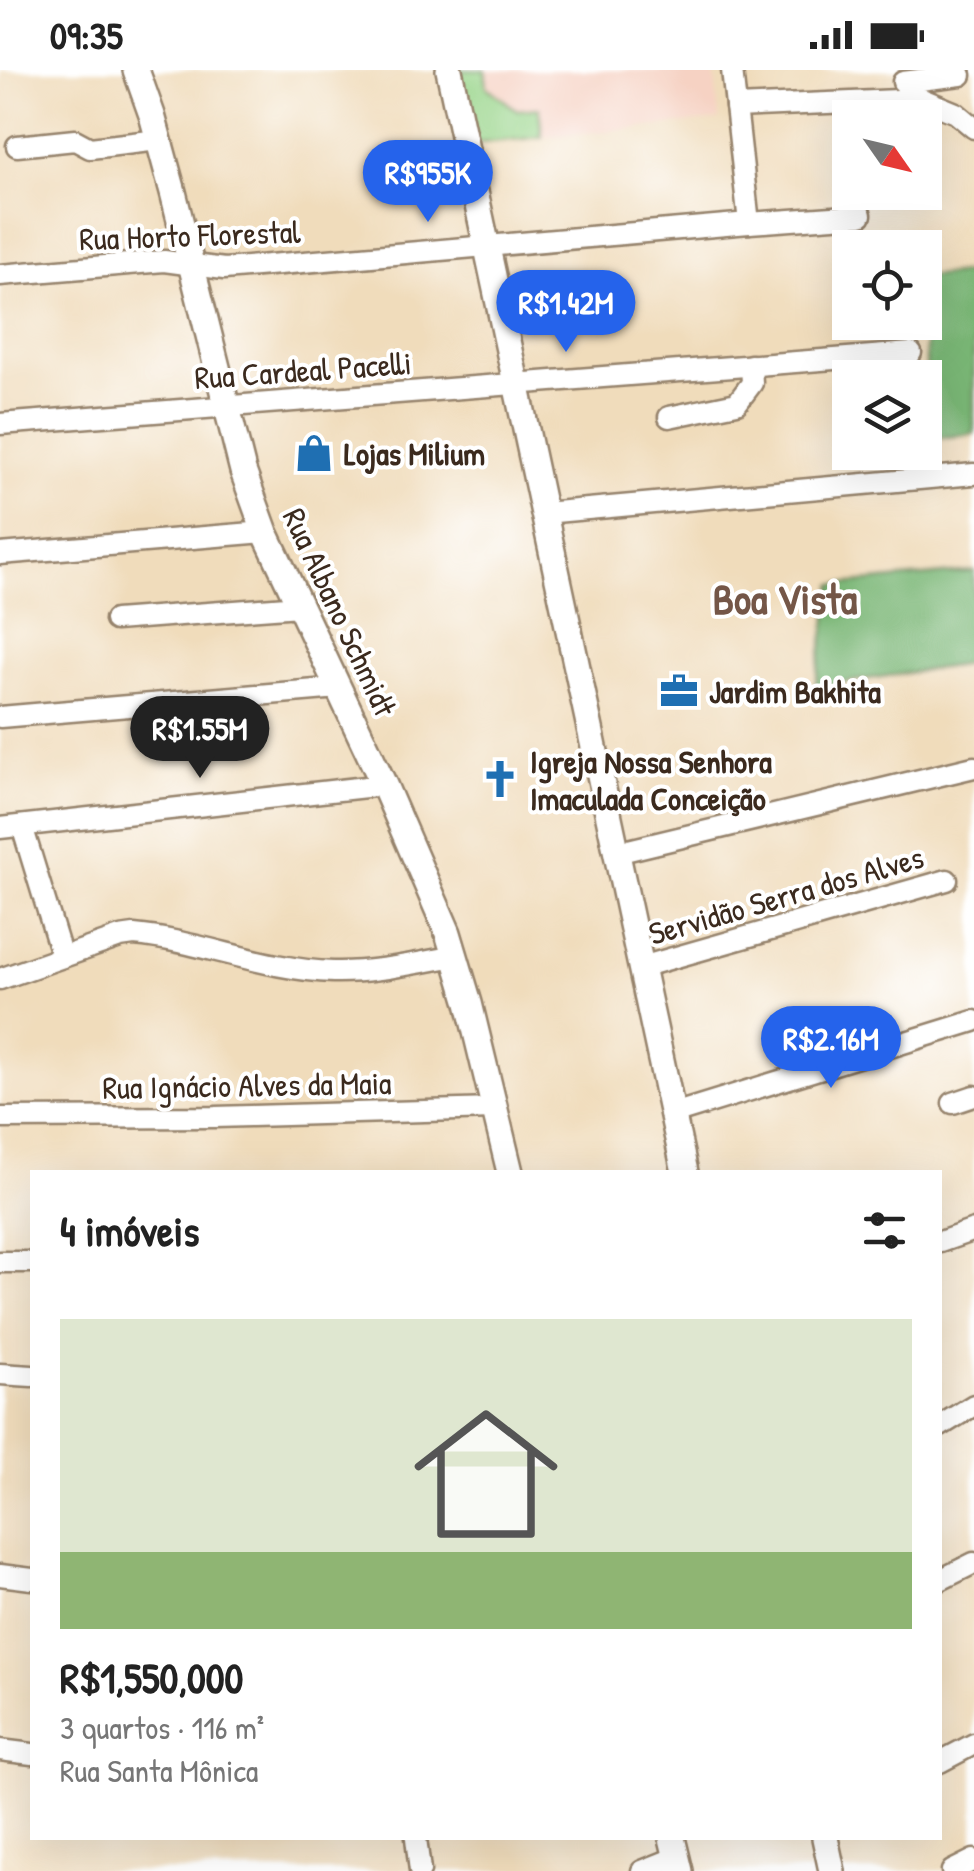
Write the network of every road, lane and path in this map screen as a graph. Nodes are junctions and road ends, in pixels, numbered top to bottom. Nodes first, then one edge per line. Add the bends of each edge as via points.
1 (136, 70) edge
2 (449, 70) edge
3 (732, 70) edge
4 (960, 75) dead end
5 (915, 87) junction
6 (736, 107) junction
7 (974, 128) edge
8 (159, 140) junction
9 (17, 146) dead end
10 (860, 215) dead end
11 (749, 223) junction
12 (486, 245) junction
13 (192, 264) junction
14 (0, 275) edge
15 (911, 352) dead end
16 (751, 365) junction
17 (516, 384) junction
18 (226, 406) junction
19 (669, 416) dead end
20 (0, 424) edge
21 (974, 474) edge
22 (544, 513) junction
23 (266, 532) junction
24 (0, 554) edge
25 (300, 606) junction
26 (115, 620) dead end
27 (339, 688) junction
28 (0, 717) edge
29 (974, 767) edge
30 (384, 785) junction
31 (22, 826) junction
32 (0, 828) edge
33 (616, 852) junction
34 (947, 880) dead end
35 (456, 956) junction
36 (62, 958) junction
37 (641, 966) junction
38 (0, 979) edge
39 (974, 1021) edge
40 (974, 1096) edge
41 (953, 1103) dead end
42 (494, 1108) junction
43 (672, 1114) junction
44 (0, 1118) edge
45 (510, 1170) edge
46 (685, 1170) edge
47 (974, 1230) edge
48 (942, 1241) edge
49 (0, 1262) edge
50 (30, 1262) edge
51 (0, 1374) edge
52 (30, 1376) edge
53 (974, 1405) edge
54 (942, 1425) edge
55 (974, 1562) edge
56 (0, 1575) edge
57 (30, 1579) edge
58 (942, 1579) edge
59 (974, 1744) edge
60 (0, 1750) edge
61 (30, 1754) edge
62 (942, 1761) edge
63 (416, 1840) edge
64 (825, 1840) edge
65 (676, 1855) edge
66 (974, 1860) edge
67 (420, 1871) edge
68 (642, 1871) edge
69 (832, 1871) edge
70 (952, 1871) edge

1 - 8 main road, Rua Albano Schmidt
2 - 12 main road
3 - 6 street
4 - 5 street
5 - 6 street
5 - 7 street
6 - 11 street
8 - 9 street via 90,148 75,140
8 - 13 main road, Rua Albano Schmidt
10 - 11 street, Rua Horto Florestal
11 - 12 street, Rua Horto Florestal
12 - 13 street, Rua Horto Florestal via 224,269
12 - 17 main road
13 - 14 street, Rua Horto Florestal
13 - 18 main road, Rua Albano Schmidt
15 - 16 street, Rua Cardeal Pacelli
16 - 17 street, Rua Cardeal Pacelli
16 - 19 street via 752,383 737,403
17 - 18 street, Rua Cardeal Pacelli
17 - 22 main road
18 - 20 street, Rua Cardeal Pacelli
18 - 23 main road, Rua Albano Schmidt
21 - 22 street
22 - 33 main road
23 - 24 street
23 - 25 main road, Rua Albano Schmidt
25 - 26 street
25 - 27 main road, Rua Albano Schmidt
27 - 28 street
27 - 30 main road, Rua Albano Schmidt
29 - 33 street
30 - 31 street
30 - 35 main road, Rua Albano Schmidt
31 - 32 street
31 - 36 street
33 - 37 main road
34 - 37 street, Servidão Serra dos Alves
35 - 36 street via 330,972 134,935
35 - 42 main road, Rua Albano Schmidt
36 - 38 street
37 - 43 main road
39 - 43 street
40 - 41 street
42 - 44 street, Rua Ignácio Alves da Maia
42 - 45 main road, Rua Albano Schmidt
43 - 46 main road
47 - 48 street
49 - 50 street
51 - 52 street
53 - 54 street
55 - 58 street
56 - 57 street
59 - 62 street
60 - 61 street
63 - 67 street
64 - 69 main road
65 - 68 street
66 - 70 street

